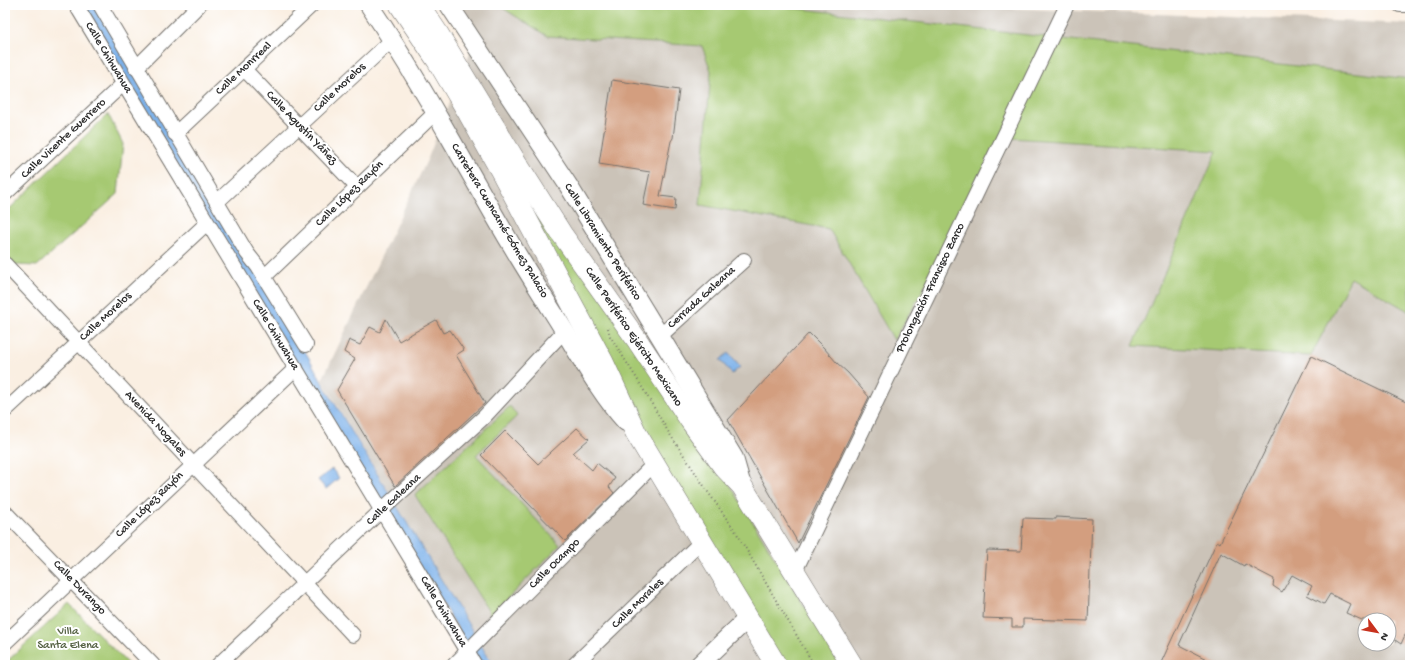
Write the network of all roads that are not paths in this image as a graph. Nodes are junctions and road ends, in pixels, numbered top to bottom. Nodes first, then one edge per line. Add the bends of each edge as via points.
1 (76, 5) edge
2 (100, 5) edge
3 (199, 5) edge
4 (312, 5) edge
5 (369, 5) edge
6 (400, 5) edge
7 (419, 5) edge
8 (449, 5) edge
9 (1067, 5) edge
10 (1400, 5) edge
11 (1410, 5) edge
12 (392, 40) junction
13 (136, 68) junction
14 (244, 69) junction
15 (123, 84) junction
16 (436, 112) junction
17 (299, 126) junction
18 (175, 134) junction
19 (357, 187) junction
20 (5, 194) edge
21 (217, 202) junction
22 (207, 223) junction
23 (744, 260) dead end
24 (5, 264) edge
25 (264, 277) junction
26 (565, 330) junction
27 (660, 336) junction
28 (78, 342) junction
29 (306, 345) dead end
30 (296, 368) junction
31 (5, 411) edge
32 (636, 433) junction
33 (655, 463) junction
34 (193, 465) junction
35 (742, 486) junction
36 (384, 509) junction
37 (5, 512) edge
38 (702, 542) junction
39 (795, 571) junction
40 (71, 580) junction
41 (304, 584) junction
42 (748, 618) junction
43 (353, 635) dead end
44 (5, 643) edge
45 (469, 650) junction
46 (153, 665) edge
47 (218, 665) edge
48 (454, 665) edge
49 (475, 665) edge
50 (574, 665) edge
51 (699, 665) edge
52 (776, 665) edge
53 (852, 665) edge

1 - 15 street, Calle Chihuahua
2 - 13 street
3 - 13 street
4 - 14 street, Calle Monrreal
5 - 12 main road, Carretera Cuencamé-Gómez Palacio
6 - 32 highway via 437,60 505,178 603,362
7 - 35 highway, Calle Periférico Ejército Mexicano via 544,206 690,420 723,466
8 - 27 main road, Calle Libramiento Periférico via 568,185
9 - 39 street, Prolongación Francisco Zarco
10 - 11 street
12 - 16 main road, Carretera Cuencamé-Gómez Palacio
12 - 17 street, Calle Morelos
13 - 18 street
14 - 17 street, Calle Agustín Yáñez
14 - 18 street, Calle Monrreal
15 - 20 street, Calle Vicente Guerrero
15 - 22 street, Calle Chihuahua
16 - 19 street, Calle López Rayón
16 - 26 main road, Carretera Cuencamé-Gómez Palacio via 512,246
17 - 19 street, Calle Agustín Yáñez
17 - 21 street, Calle Morelos
18 - 21 street
19 - 25 street, Calle López Rayón
21 - 25 street
22 - 28 street, Calle Morelos
22 - 30 street, Calle Chihuahua
23 - 27 street, Cerrada Galeana
24 - 28 street, Avenida Nogales
25 - 29 street
26 - 32 main road, Carretera Cuencamé-Gómez Palacio via 606,397
26 - 36 street, Calle Galeana via 484,417
27 - 35 main road, Calle Libramiento Periférico via 734,458
28 - 31 street, Calle Morelos
28 - 34 street, Avenida Nogales
30 - 34 street, Calle López Rayón
30 - 36 street, Calle Chihuahua
32 - 33 highway
33 - 38 highway
33 - 45 street, Calle Ocampo
34 - 40 street, Calle López Rayón
34 - 41 street, Avenida Nogales
35 - 39 highway, Calle Periférico Ejército Mexicano
36 - 41 street, Calle Galeana
36 - 45 street, Calle Chihuahua
37 - 40 street, Calle Durango
38 - 42 highway
38 - 50 street, Calle Morales
39 - 53 highway, Calle Periférico Ejército Mexicano
40 - 44 street, Calle López Rayón
40 - 46 street, Calle Durango
41 - 43 street, Avenida Nogales
41 - 47 street, Calle Galeana
42 - 51 main road
42 - 52 highway
45 - 48 street, Calle Ocampo
45 - 49 street, Calle Chihuahua

